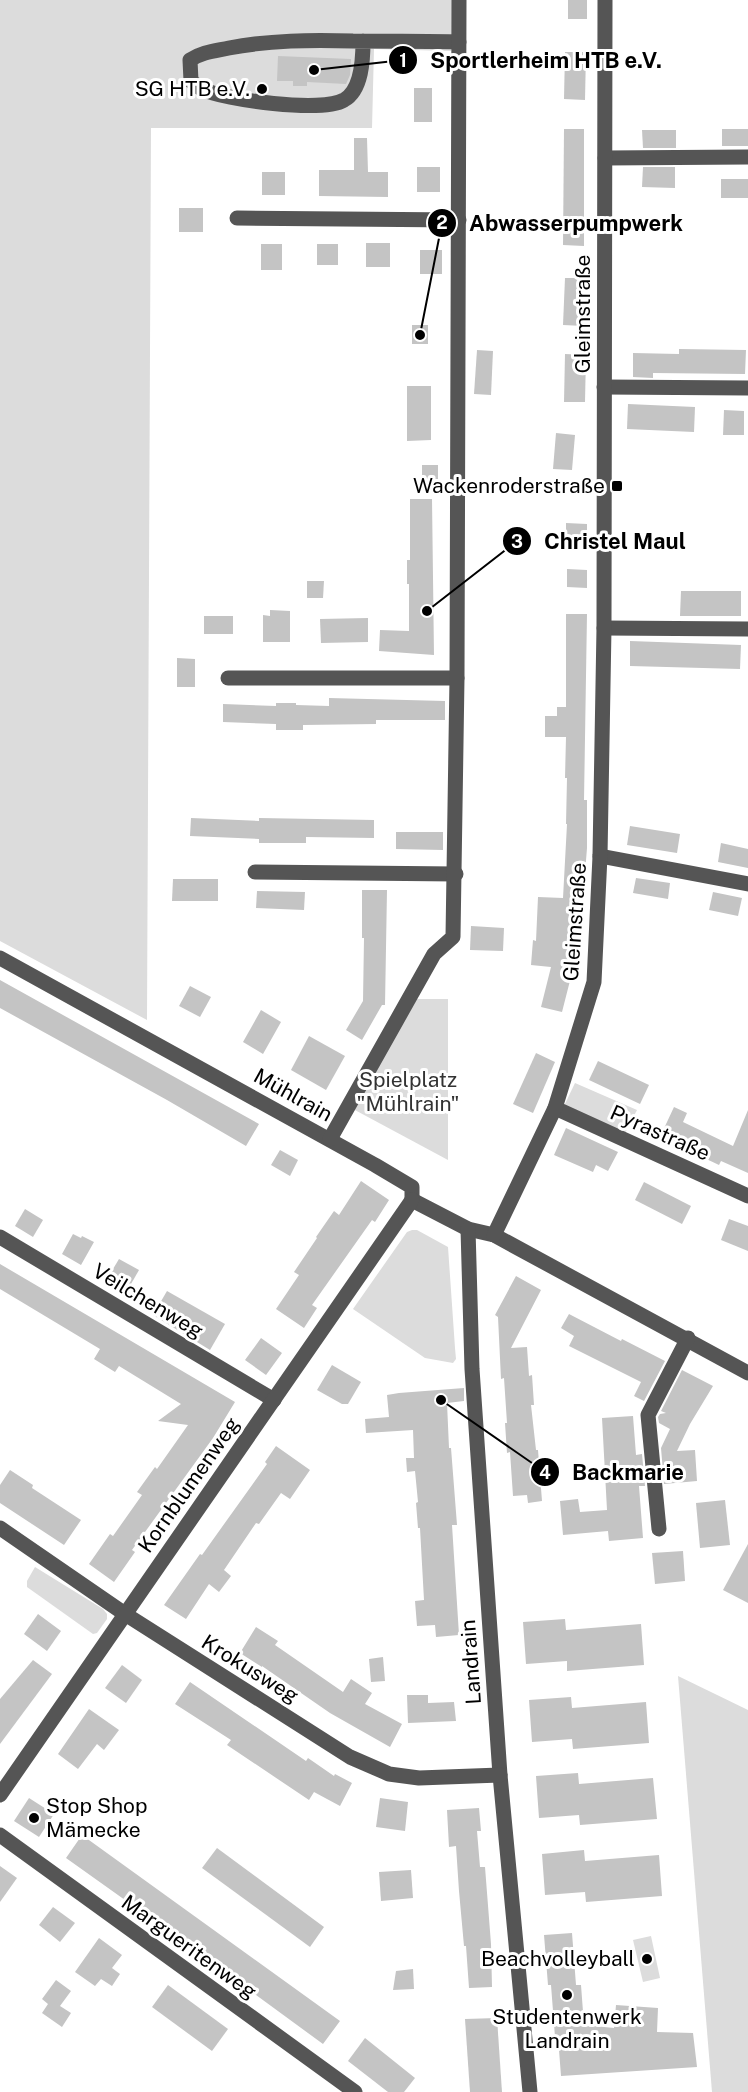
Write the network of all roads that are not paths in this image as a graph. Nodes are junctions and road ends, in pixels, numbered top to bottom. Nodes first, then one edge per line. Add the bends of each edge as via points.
1 (459, 0) edge
2 (605, 0) edge
3 (363, 41) junction
4 (459, 42) junction
5 (605, 158) junction
6 (748, 158) edge
7 (237, 219) dead end
8 (459, 220) junction
9 (604, 387) junction
10 (748, 388) edge
11 (604, 628) junction
12 (748, 630) edge
13 (228, 678) dead end
14 (458, 678) junction
15 (600, 856) junction
16 (255, 872) dead end
17 (456, 874) junction
18 (748, 884) edge
19 (0, 958) edge
20 (555, 1108) junction
21 (330, 1139) junction
22 (748, 1196) edge
23 (412, 1200) junction
24 (468, 1229) junction
25 (494, 1235) junction
26 (0, 1237) edge
27 (688, 1338) junction
28 (748, 1373) edge
29 (274, 1400) junction
30 (0, 1528) edge
31 (659, 1529) dead end
32 (125, 1614) junction
33 (500, 1775) junction
34 (0, 1795) edge
35 (0, 1835) edge
36 (355, 2092) edge
37 (530, 2092) edge

1 - 4 street
2 - 5 street, Gleimstraße
3 - 3 street via 259,43 199,54 190,60 191,81 201,89 219,94 327,106 344,101 353,92
3 - 4 street
4 - 8 street
5 - 6 street
5 - 9 street, Gleimstraße
7 - 8 street
8 - 14 street
9 - 10 street
9 - 11 street, Gleimstraße
11 - 12 street
11 - 15 street, Gleimstraße
13 - 14 street
14 - 17 street
15 - 18 street
15 - 20 street, Gleimstraße via 594,982
16 - 17 street
17 - 21 street via 453,937 434,954
19 - 21 street, Mühlrain
20 - 22 street, Pyrastraße
20 - 25 street, Gleimstraße
21 - 23 street, Mühlrain via 412,1186
23 - 24 street
23 - 29 street, Kornblumenweg
24 - 25 street
24 - 33 street, Landrain via 472,1370
25 - 27 street
26 - 29 street, Veilchenweg
27 - 28 street
27 - 31 street via 648,1415
29 - 32 street, Kornblumenweg
30 - 32 street, Krokusweg
32 - 33 street, Krokusweg via 350,1757 389,1774 419,1778
32 - 34 street, Kornblumenweg
33 - 37 street, Landrain
35 - 36 street, Margueritenweg

